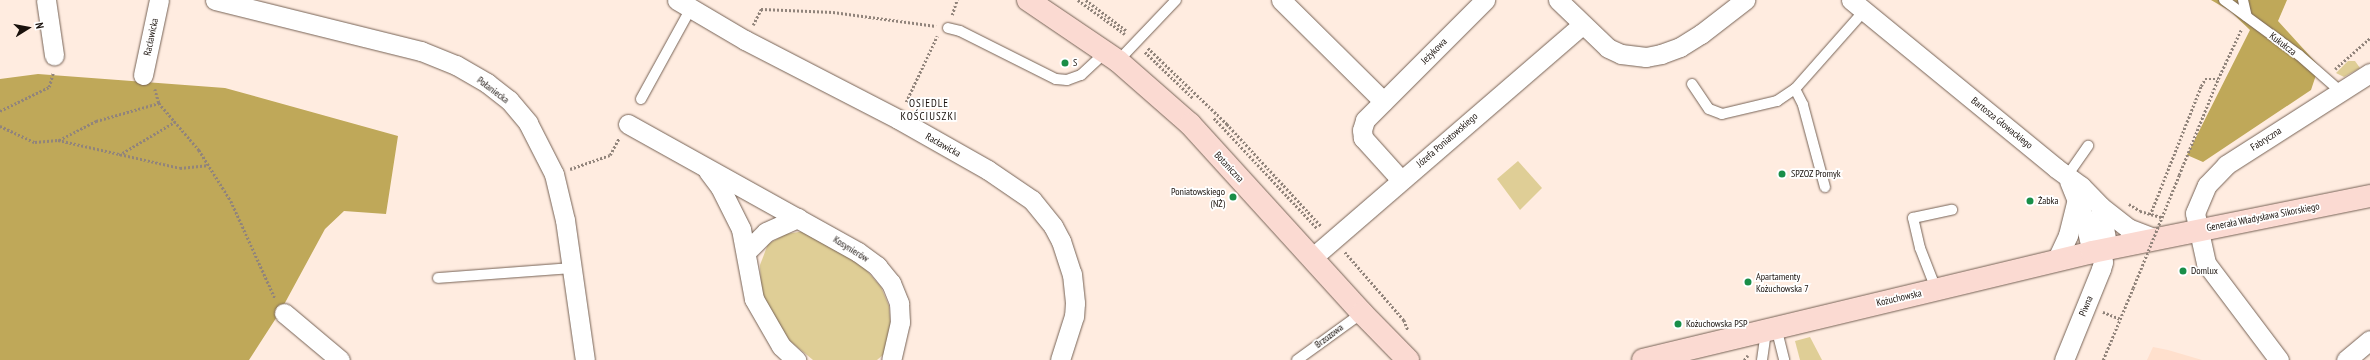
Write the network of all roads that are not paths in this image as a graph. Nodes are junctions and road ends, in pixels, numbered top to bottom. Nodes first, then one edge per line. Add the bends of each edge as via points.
1 (46, 0) edge
2 (159, 0) edge
3 (215, 0) edge
4 (1028, 0) edge
5 (1176, 0) edge
6 (1281, 0) edge
7 (1485, 0) edge
8 (1558, 0) edge
9 (1745, 0) edge
10 (2224, 0) edge
11 (2243, 0) edge
12 (684, 4) edge
13 (1858, 6) edge
14 (2247, 17) junction
15 (1582, 25) junction
16 (945, 28) road end
17 (54, 55) road end
18 (1112, 56) junction
19 (2370, 73) edge
20 (143, 75) dead end
21 (1692, 84) dead end
22 (2333, 85) junction
23 (1795, 89) junction
24 (641, 99) dead end
25 (1383, 101) junction
26 (628, 124) dead end
27 (2088, 146) dead end
28 (704, 166) junction
29 (2067, 176) junction
30 (1401, 180) junction
31 (1825, 187) dead end
32 (2370, 196) edge
33 (2077, 199) junction
34 (2100, 206) junction
35 (1952, 210) dead end
36 (798, 218) junction
37 (2199, 230) junction
38 (2156, 239) junction
39 (2100, 251) junction
40 (746, 252) junction
41 (1313, 257) junction
42 (2056, 261) junction
43 (571, 268) junction
44 (438, 278) dead end
45 (1936, 289) junction
46 (279, 306) road end
47 (1362, 313) junction
48 (1771, 328) junction
49 (2370, 340) edge
50 (340, 360) edge
51 (584, 360) edge
52 (796, 360) edge
53 (891, 360) edge
54 (1060, 360) edge
55 (1297, 360) edge
56 (1408, 360) edge
57 (1643, 360) edge
58 (1762, 360) edge
59 (1784, 360) edge
60 (2064, 360) edge
61 (2279, 360) edge
62 (2346, 360) edge

1 - 17 street
2 - 20 street, Racławicka
3 - 43 street, Połaniecka via 421,51 456,65 487,83 509,100 528,123 543,150 556,182 565,220
4 - 18 main road, Botaniczna
5 - 18 lane via 1138,40
6 - 25 street
7 - 25 street, Jeżykowa
8 - 15 street
9 - 15 street via 1701,34 1661,54 1646,57 1621,54 1608,48
10 - 14 lane, Kukułcza
11 - 14 lane
12 - 24 lane
12 - 54 street, Racławicka via 745,40 898,119 1018,189 1032,200 1053,226 1068,257 1075,303 1072,328
13 - 23 lane
13 - 29 street, Bartosza Głowackiego
14 - 22 lane, Kukułcza
15 - 30 street, Józefa Poniatowskiego
16 - 18 lane via 960,31 1056,79 1067,80 1081,75
18 - 41 main road, Botaniczna via 1190,124
19 - 22 street, Fabryczna
21 - 23 lane via 1710,109 1722,114 1777,101
22 - 37 street, Fabryczna via 2215,174 2203,192 2195,213
23 - 31 lane via 1803,105
25 - 30 street, Jeżykowa via 1364,120 1362,130 1364,138
26 - 28 street, Kosynierów
27 - 29 lane
28 - 36 street, Kosynierów
28 - 40 street, Kosynierów via 730,205 741,229
29 - 33 street
29 - 34 street, Bartosza Głowackiego via 2081,186
30 - 41 street, Józefa Poniatowskiego
32 - 37 main road, Generała Władysława Sikorskiego
33 - 39 street
33 - 42 street via 2068,234
34 - 38 street, Bartosza Głowackiego via 2128,228
34 - 39 street
35 - 45 lane via 1913,218 1920,248
36 - 40 street via 766,232
36 - 53 street, Kosynierów via 858,252 877,266 891,283 899,303 900,322
37 - 38 main road, Generała Władysława Sikorskiego
37 - 61 street, Fabryczna via 2206,263
38 - 39 main road, Kożuchowska
39 - 42 main road, Kożuchowska
39 - 60 street, Piwna via 2103,262 2101,269
40 - 52 street, Kosynierów via 754,299 781,346
41 - 47 main road, Botaniczna
42 - 45 main road, Kożuchowska
43 - 44 lane
43 - 51 street, Połaniecka
45 - 48 main road, Kożuchowska
46 - 50 street
47 - 55 lane, Brzozowa
47 - 56 main road, Botaniczna
48 - 57 main road, Kożuchowska
48 - 58 lane
48 - 59 lane
49 - 62 street

